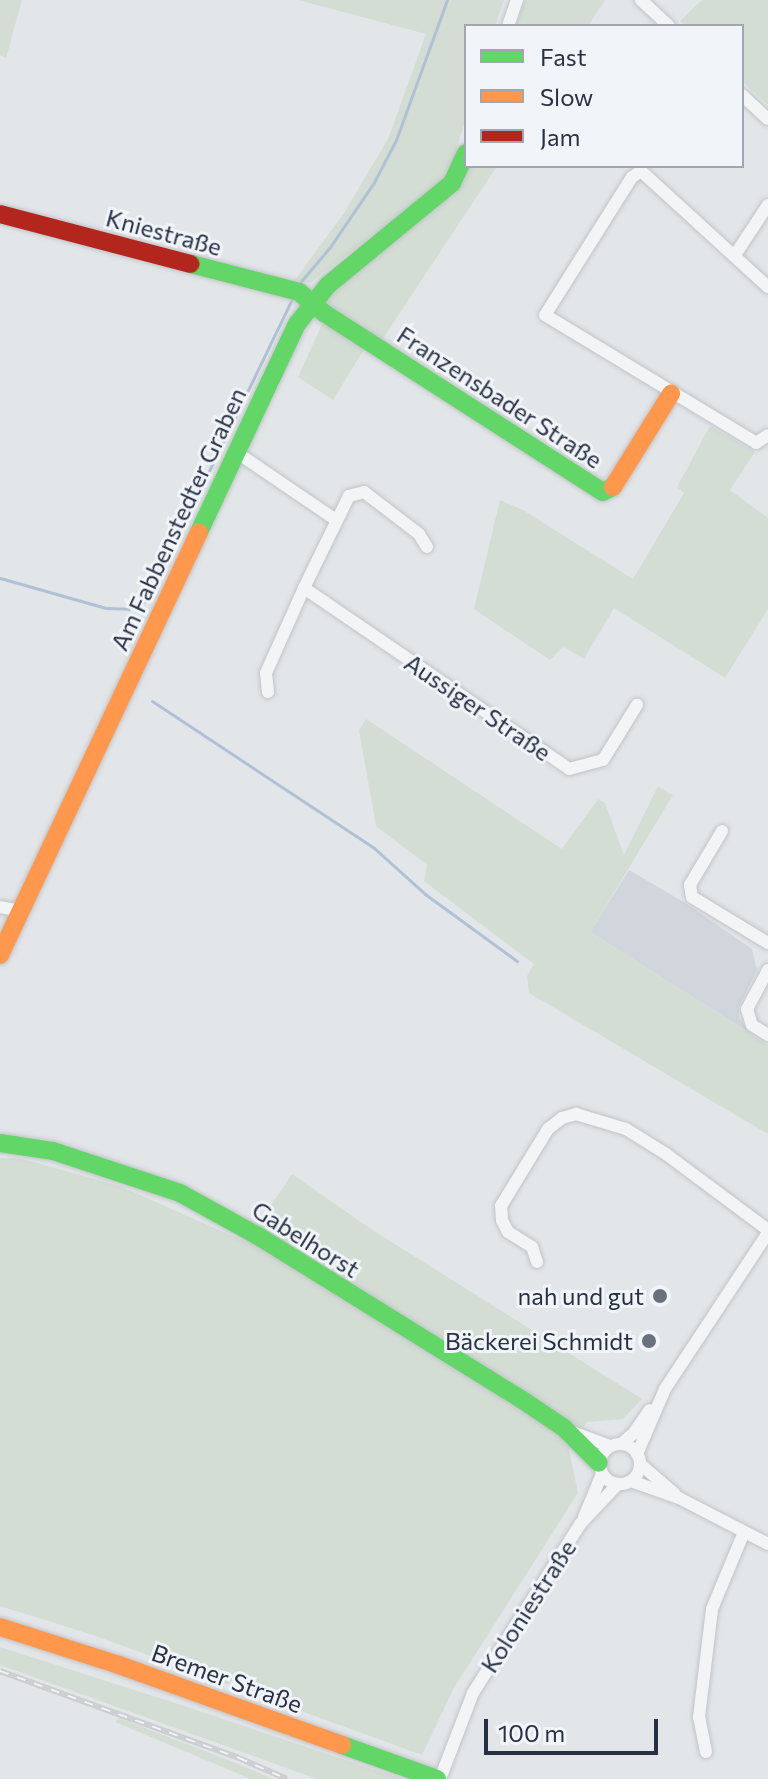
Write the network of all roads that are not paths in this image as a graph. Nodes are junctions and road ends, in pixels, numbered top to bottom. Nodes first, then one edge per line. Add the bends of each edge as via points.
1 (517, 0) edge
2 (641, 0) edge
3 (666, 23) edge
4 (509, 24) edge
5 (744, 97) edge
6 (768, 119) edge
7 (464, 157) edge
8 (768, 205) edge
9 (0, 214) edge
10 (735, 255) junction
11 (768, 287) edge
12 (301, 294) junction
13 (671, 394) junction
14 (768, 435) edge
15 (236, 452) junction
16 (336, 520) junction
17 (427, 547) dead end
18 (304, 588) junction
19 (268, 692) dead end
20 (637, 705) dead end
21 (722, 831) dead end
22 (0, 907) edge
23 (21, 911) junction
24 (768, 943) edge
25 (0, 955) edge
26 (768, 970) edge
27 (768, 1035) edge
28 (0, 1143) edge
29 (768, 1232) edge
30 (537, 1262) dead end
31 (655, 1405) junction
32 (564, 1428) junction
33 (616, 1445) junction
34 (639, 1459) junction
35 (600, 1469) junction
36 (624, 1483) junction
37 (679, 1498) junction
38 (581, 1523) junction
39 (744, 1532) junction
40 (768, 1544) edge
41 (0, 1627) edge
42 (706, 1752) dead end
43 (438, 1779) edge

1 - 4 street
2 - 3 street
5 - 6 street
7 - 12 street, Am Fabbenstedter Graben via 452,183
8 - 10 street
9 - 12 street, Kniestraße
10 - 11 street
10 - 13 street via 641,171 547,306 545,315 552,322
12 - 13 street, Franzensbader Straße via 603,492 612,489
12 - 15 street, Am Fabbenstedter Graben via 297,324
13 - 14 street via 756,443
15 - 16 street
15 - 23 street, Am Fabbenstedter Graben
16 - 17 street via 349,496 364,492 419,534
16 - 18 street
18 - 19 street via 266,673
18 - 20 street, Aussiger Straße via 569,769 603,760
21 - 24 street via 690,885 692,897
22 - 23 street
23 - 25 street, Am Fabbenstedter Graben
26 - 27 street via 747,1009 752,1025
28 - 32 street, Gabelhorst via 53,1151 180,1193 258,1236
29 - 30 street via 626,1129 576,1114 548,1129 501,1206 508,1232 532,1247
29 - 31 street
31 - 33 street
31 - 34 street
32 - 33 street, Gabelhorst
32 - 35 street, Gabelhorst
33 - 34 street, Gabelhorst
33 - 35 street, Koloniestraße
34 - 36 street, Koloniestraße
34 - 37 street
35 - 36 street
35 - 38 street, Koloniestraße
36 - 37 street
36 - 38 street, Koloniestraße
37 - 39 street
38 - 43 street, Koloniestraße via 473,1693
39 - 40 street
39 - 42 street via 712,1609 699,1717
41 - 43 street, Bremer Straße

